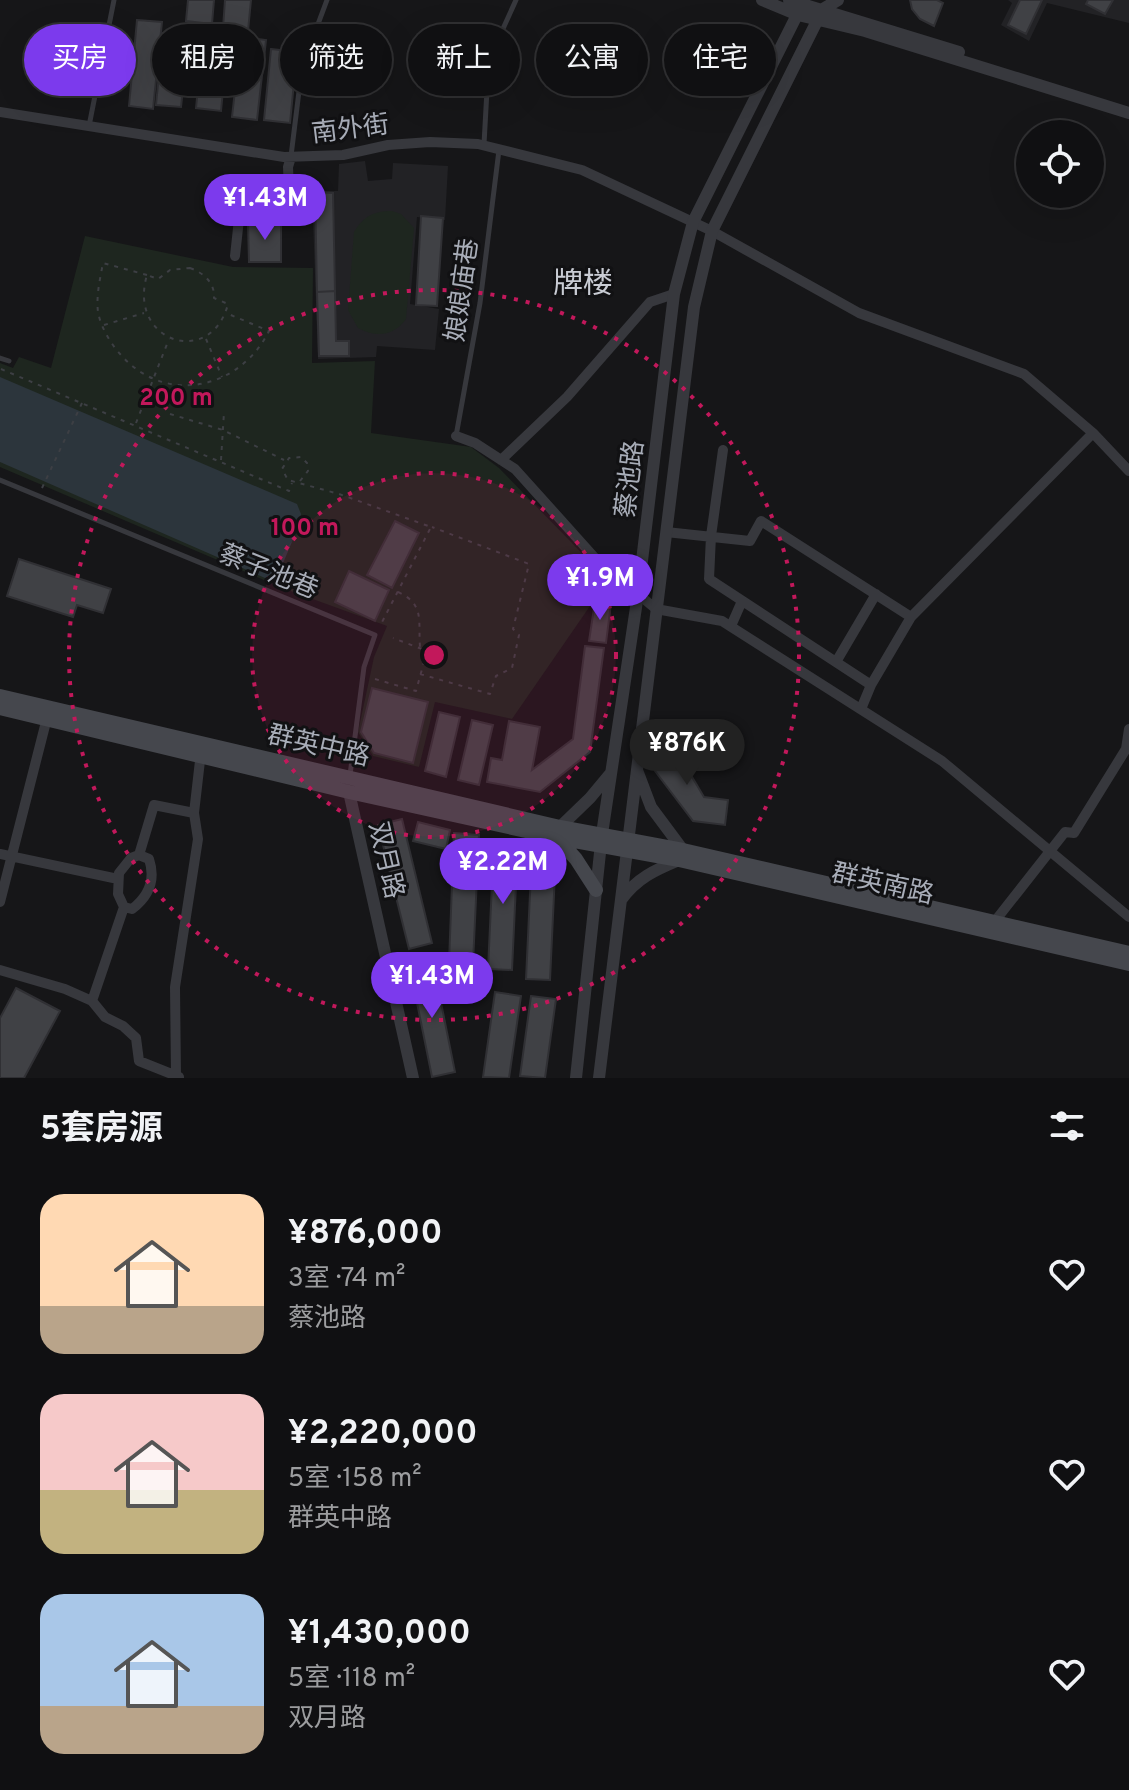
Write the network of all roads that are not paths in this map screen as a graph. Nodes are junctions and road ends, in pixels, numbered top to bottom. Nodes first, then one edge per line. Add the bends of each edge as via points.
1 (114, 0) edge
2 (327, 0) edge
3 (516, 0) edge
4 (762, 0) edge
5 (789, 0) edge
6 (838, 0) edge
7 (804, 7) edge
8 (821, 14) junction
9 (1129, 110) edge
10 (0, 112) edge
11 (89, 127) junction
12 (484, 145) junction
13 (499, 149) junction
14 (291, 157) junction
15 (693, 222) junction
16 (712, 231) junction
17 (235, 256) dead end
18 (674, 294) junction
19 (0, 358) edge
20 (9, 361) dead end
21 (1093, 433) junction
22 (456, 436) joint
23 (723, 450) dead end
24 (501, 460) junction
25 (1129, 471) edge
26 (0, 480) edge
27 (666, 532) junction
28 (711, 536) junction
29 (638, 594) junction
30 (876, 594) junction
31 (742, 601) junction
32 (656, 609) junction
33 (911, 617) junction
34 (731, 626) junction
35 (836, 662) junction
36 (871, 685) junction
37 (0, 696) edge
38 (0, 708) edge
39 (861, 709) junction
40 (48, 714) junction
41 (1129, 729) edge
42 (202, 749) junction
43 (1127, 750) edge
44 (636, 768) junction
45 (612, 772) junction
46 (349, 776) junction
47 (349, 792) junction
48 (194, 813) junction
49 (559, 833) junction
50 (602, 840) junction
51 (626, 844) junction
52 (1051, 852) junction
53 (0, 854) edge
54 (139, 855) junction
55 (681, 855) junction
56 (12, 857) junction
57 (118, 879) junction
58 (596, 890) junction
59 (0, 902) edge
60 (620, 902) junction
61 (124, 907) junction
62 (1129, 917) edge
63 (995, 921) junction
64 (1129, 953) edge
65 (1129, 964) edge
66 (0, 970) edge
67 (92, 1001) junction
68 (178, 1077) edge
69 (413, 1078) edge
70 (576, 1078) edge
71 (599, 1078) edge

1 - 11 lane
2 - 14 lane via 302,67
3 - 12 lane via 497,42
4 - 7 street
5 - 7 street
6 - 8 street
7 - 8 street
7 - 15 street, 蔡池路
8 - 9 street
8 - 16 street, 蔡池路
10 - 11 street, 南外街
11 - 14 street, 南外街
12 - 13 street, 南外街
12 - 14 street, 南外街 via 430,142
13 - 15 street, 南外街 via 582,170
13 - 22 lane, 娘娘庙巷 via 480,303
14 - 17 street via 290,212 239,219
15 - 16 street, 南外街
15 - 18 street, 蔡池路
16 - 21 street, 南外街 via 859,313 1024,374
16 - 27 street, 蔡池路 via 694,307
18 - 24 street via 650,302 567,397
18 - 29 street, 蔡池路
19 - 20 lane
21 - 25 street, 南外街
21 - 33 street
22 - 24 street
23 - 28 street
24 - 29 street via 595,558
26 - 46 lane, 蔡子池巷 via 375,635 364,667
27 - 28 street
27 - 32 street, 蔡池路
28 - 30 street via 750,541 761,521
28 - 31 street via 709,579
29 - 32 street
29 - 45 street, 蔡池路
30 - 33 street
30 - 35 street
31 - 34 street
31 - 35 street
32 - 34 street
32 - 44 street, 蔡池路
33 - 36 street
34 - 39 street
35 - 36 street
36 - 39 street
37 - 40 main road, 群英中路
38 - 40 main road, 群英中路
39 - 52 street via 942,761
40 - 42 main road, 群英中路
40 - 56 street
41 - 43 street
42 - 46 main road, 群英中路
42 - 47 main road, 群英中路
42 - 48 street
43 - 52 street via 1074,833 1065,832
44 - 51 street, 蔡池路
44 - 55 street via 651,807
45 - 49 street
45 - 50 street, 蔡池路
46 - 47 lane
46 - 49 main road, 群英中路
47 - 49 main road, 群英中路
47 - 69 street, 双月路
48 - 54 street via 154,805
48 - 68 street via 198,839 175,987
49 - 50 main road, 群英中路
49 - 58 main road
50 - 51 main road, 群英中路
50 - 58 street, 蔡池路
51 - 55 main road, 群英南路
51 - 60 street, 蔡池路
52 - 62 street
52 - 63 street
53 - 56 street
54 - 57 street via 125,864
54 - 61 street via 149,859 151,888 132,909
55 - 60 street via 646,874
55 - 63 main road, 群英南路
55 - 65 main road, 群英南路
56 - 57 street
56 - 59 street
57 - 61 street
58 - 70 street, 蔡池路
60 - 71 street, 蔡池路
61 - 67 street
63 - 64 main road, 群英南路
66 - 67 street
67 - 68 street via 136,1038 139,1061

